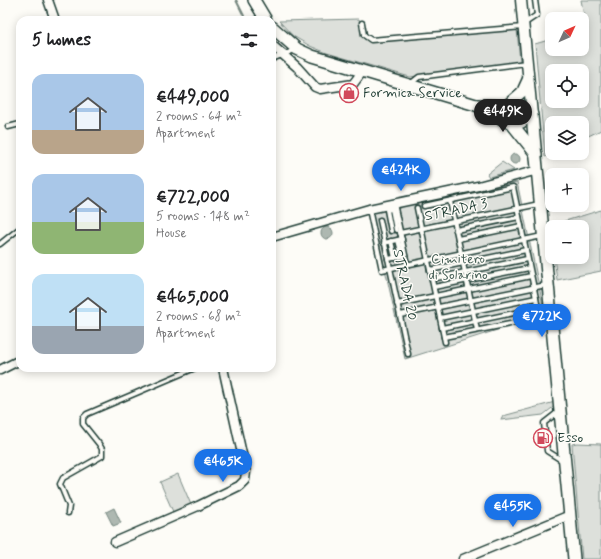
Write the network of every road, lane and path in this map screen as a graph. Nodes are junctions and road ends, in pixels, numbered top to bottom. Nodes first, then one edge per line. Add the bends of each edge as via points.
1 (48, 0) edge
2 (254, 0) edge
3 (521, 0) edge
4 (535, 0) edge
5 (54, 16) edge
6 (260, 16) edge
7 (362, 23) dead end
8 (523, 25) junction
9 (276, 31) edge
10 (276, 49) edge
11 (297, 49) junction
12 (284, 56) junction
13 (276, 58) edge
14 (526, 63) junction
15 (362, 72) junction
16 (528, 79) junction
17 (408, 85) junction
18 (476, 105) junction
19 (506, 106) junction
20 (532, 114) junction
21 (512, 124) junction
22 (16, 125) edge
23 (8, 127) dead end
24 (536, 154) junction
25 (538, 170) junction
26 (450, 201) junction
27 (541, 204) junction
28 (424, 206) dead end
29 (417, 208) dead end
30 (517, 208) junction
31 (369, 209) junction
32 (519, 217) junction
33 (380, 220) dead end
34 (454, 222) junction
35 (521, 226) junction
36 (421, 228) junction
37 (456, 230) junction
38 (16, 231) edge
39 (397, 231) junction
40 (382, 233) junction
41 (276, 236) edge
42 (544, 236) junction
43 (458, 239) junction
44 (400, 240) junction
45 (524, 240) junction
46 (391, 241) junction
47 (384, 243) junction
48 (0, 244) edge
49 (526, 250) junction
50 (461, 253) junction
51 (403, 256) junction
52 (395, 258) junction
53 (388, 259) junction
54 (528, 259) junction
55 (428, 260) junction
56 (407, 264) junction
57 (463, 264) junction
58 (390, 268) junction
59 (529, 268) junction
60 (430, 270) junction
61 (465, 272) junction
62 (531, 276) junction
63 (432, 279) junction
64 (467, 281) junction
65 (548, 285) junction
66 (434, 288) junction
67 (534, 288) junction
68 (468, 289) junction
69 (435, 296) junction
70 (536, 298) junction
71 (471, 301) junction
72 (397, 304) junction
73 (438, 308) junction
74 (538, 308) junction
75 (473, 311) junction
76 (400, 315) junction
77 (440, 318) junction
78 (475, 321) junction
79 (442, 328) junction
80 (477, 330) junction
81 (408, 354) dead end
82 (16, 362) edge
83 (0, 370) edge
84 (186, 372) edge
85 (223, 372) edge
86 (560, 410) junction
87 (565, 463) junction
88 (68, 513) dead end
89 (570, 515) junction
90 (115, 542) dead end
91 (463, 559) edge
92 (574, 559) edge

1 - 5 street
2 - 6 main road
3 - 8 street
4 - 8 lane via 537,15
7 - 8 lane via 364,35 371,40
8 - 14 street
9 - 11 main road
10 - 12 street
11 - 12 lane
11 - 15 main road
12 - 13 lane
12 - 15 street via 320,89 353,84
14 - 16 street
14 - 17 lane via 419,77
15 - 17 main road
16 - 19 street via 522,92
16 - 20 street
17 - 18 main road
18 - 19 main road
18 - 21 main road
19 - 20 main road
20 - 21 street via 521,124
20 - 24 main road
21 - 24 main road
22 - 23 lane
24 - 25 main road
25 - 27 main road
25 - 31 street via 478,186
26 - 28 lane
26 - 30 lane via 513,187
26 - 34 lane
27 - 30 lane, STRADA 3
27 - 42 main road
29 - 36 lane
30 - 32 lane
30 - 34 lane, STRADA 3
31 - 41 street
31 - 58 lane via 382,270
32 - 35 lane
32 - 37 lane
33 - 40 lane, STRADA 20
34 - 36 lane, STRADA 3
34 - 37 lane
35 - 43 lane
35 - 45 lane
36 - 39 lane, STRADA 3
36 - 55 lane
37 - 43 lane
38 - 48 lane
39 - 39 lane via 391,209
39 - 40 lane, STRADA 3
39 - 44 lane
40 - 47 lane, STRADA 20
42 - 45 lane
42 - 65 main road
43 - 50 lane
44 - 46 lane
44 - 51 lane
45 - 49 lane
45 - 50 lane
46 - 47 lane
46 - 52 lane
47 - 53 lane, STRADA 20
49 - 54 lane
49 - 57 lane
50 - 55 lane
50 - 57 lane
51 - 52 lane
51 - 56 lane
52 - 53 lane
53 - 58 lane, STRADA 20
54 - 59 lane
54 - 61 lane
55 - 56 lane
55 - 60 lane
56 - 58 lane
57 - 60 lane
57 - 61 lane
58 - 72 lane, STRADA 20
59 - 62 lane
59 - 64 lane
60 - 63 lane
61 - 63 lane
61 - 64 lane
62 - 67 lane
62 - 68 lane
63 - 66 lane
64 - 66 lane
64 - 68 lane
65 - 67 lane
65 - 86 main road
66 - 69 lane
67 - 70 lane
67 - 71 lane
68 - 69 lane
68 - 71 lane
69 - 72 lane
69 - 73 lane
70 - 74 lane
70 - 75 lane
71 - 73 lane
71 - 75 lane
72 - 76 lane, STRADA 20
73 - 76 lane
73 - 77 lane
74 - 78 lane
74 - 80 lane via 538,314 510,324
75 - 77 lane
75 - 78 lane
76 - 81 lane, STRADA 20
77 - 79 lane
78 - 79 lane
78 - 80 lane
79 - 80 lane via 445,340
82 - 83 street
84 - 88 lane via 87,414 83,418 83,424 102,449 102,456 63,478 60,484 69,506
85 - 90 street via 246,472 245,480 240,486
86 - 87 main road
86 - 87 lane via 544,423 547,451
87 - 89 main road
89 - 91 street
89 - 92 main road

